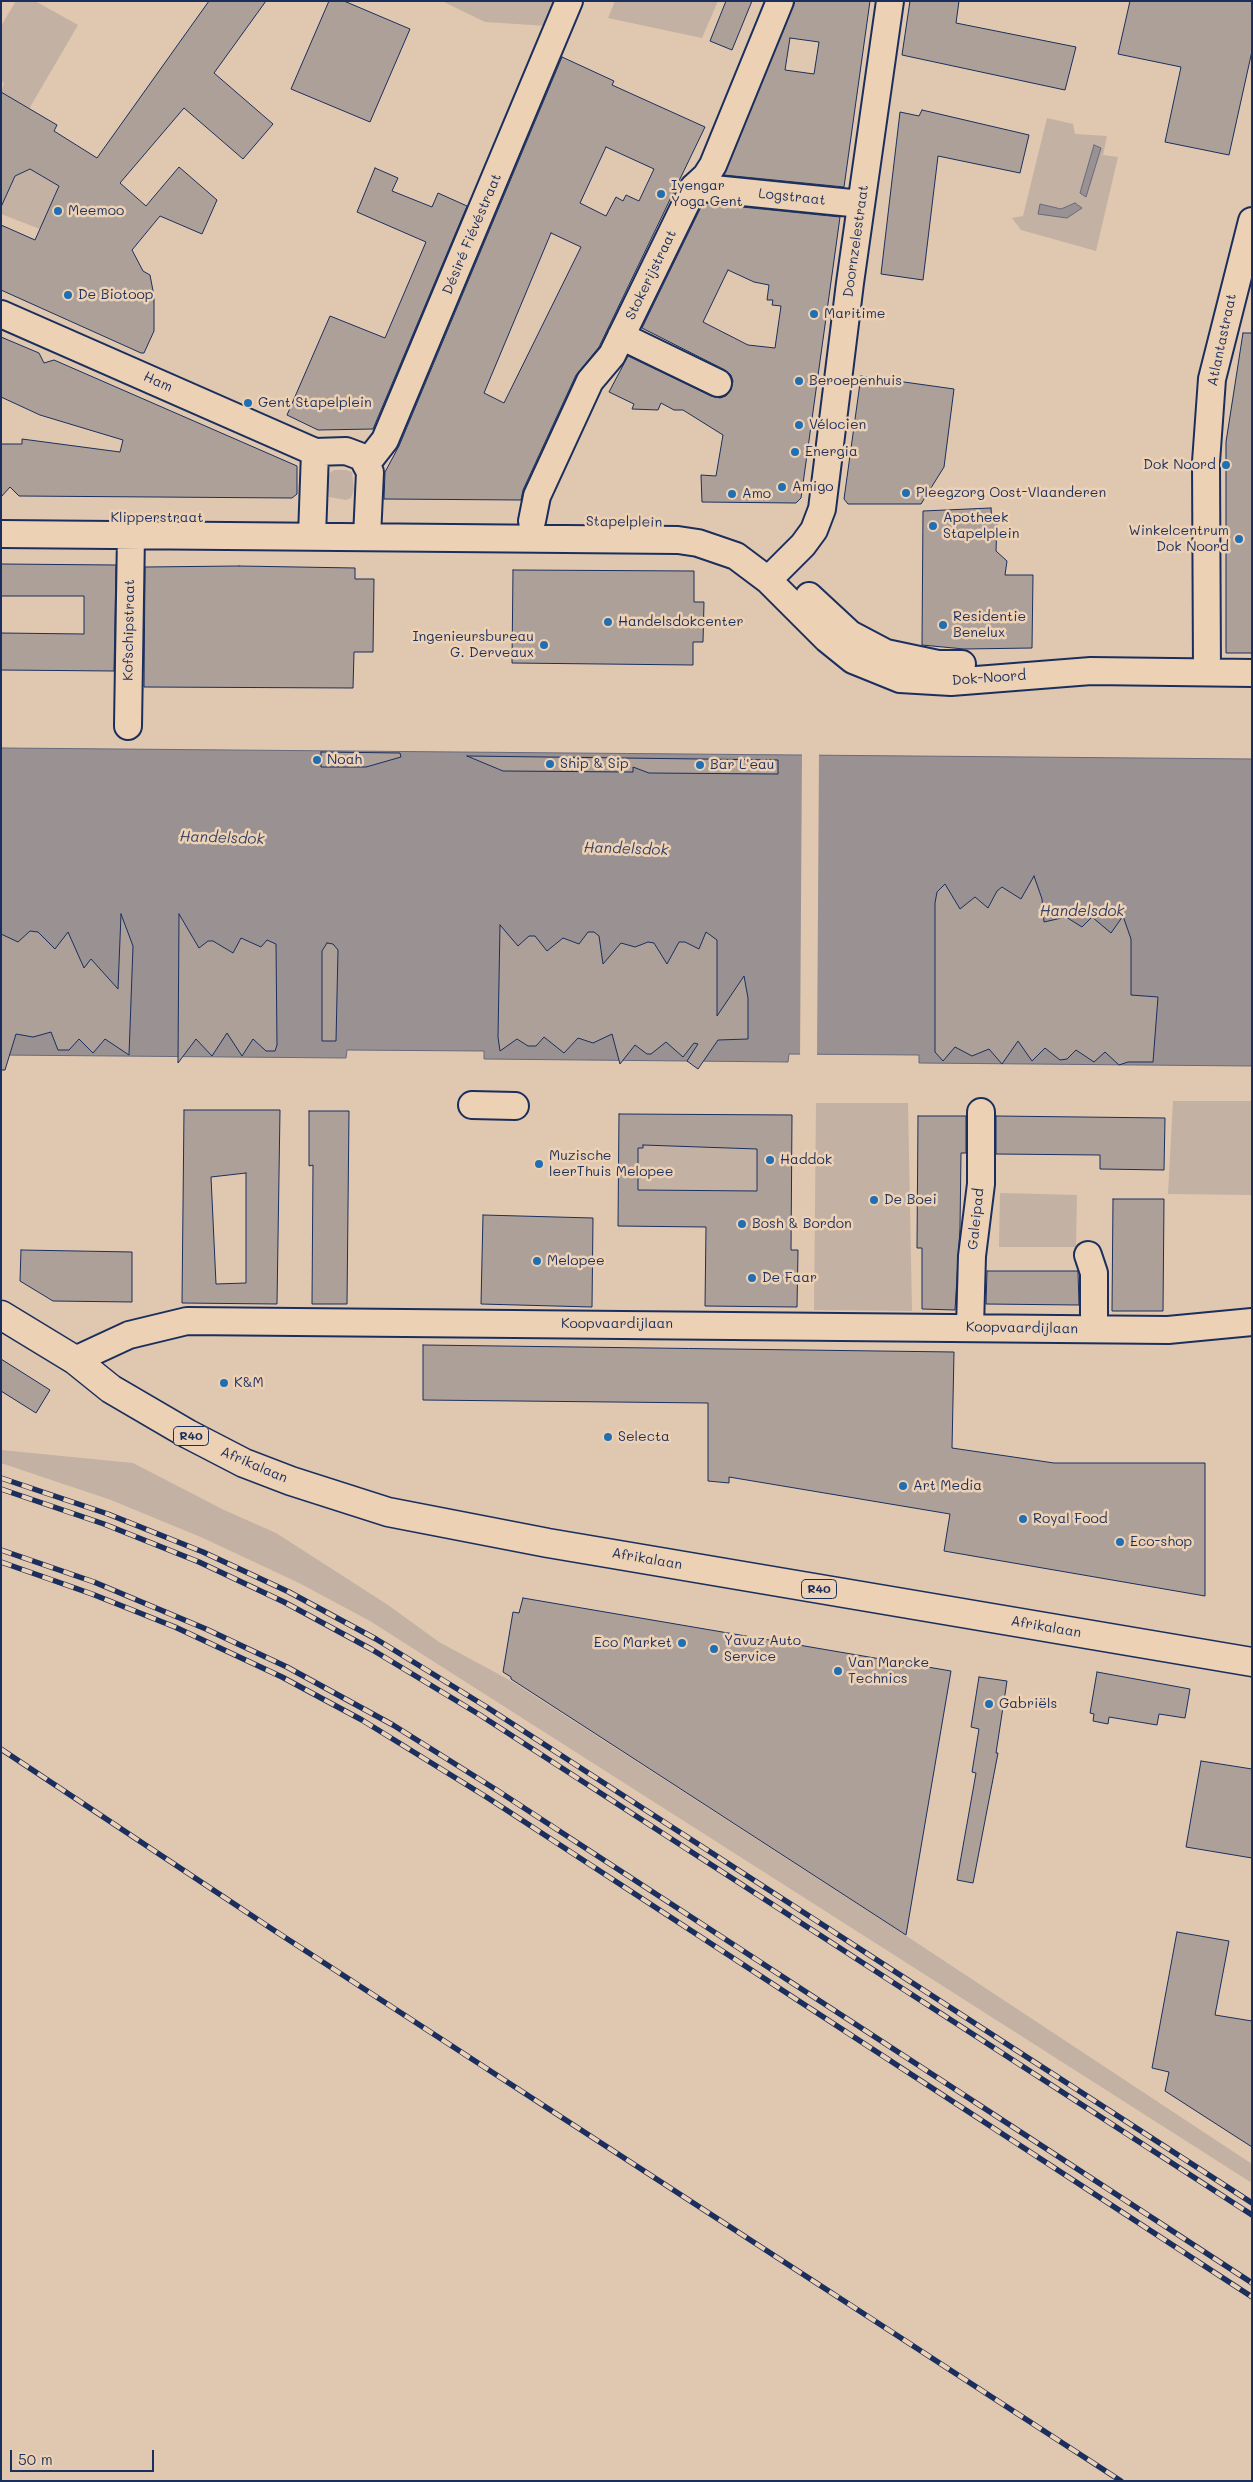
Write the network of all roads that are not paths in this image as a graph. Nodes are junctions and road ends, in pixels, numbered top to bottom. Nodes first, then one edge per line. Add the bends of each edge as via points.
1 (570, 1) edge
2 (780, 1) edge
3 (890, 1) edge
4 (694, 186) junction
5 (861, 204) junction
6 (1252, 221) edge
7 (1, 314) edge
8 (621, 336) junction
9 (718, 383) dead end
10 (315, 452) junction
11 (367, 463) junction
12 (1, 518) edge
13 (532, 521) junction
14 (312, 528) junction
15 (368, 528) junction
16 (439, 529) junction
17 (1, 534) edge
18 (131, 534) junction
19 (774, 574) junction
20 (890, 665) joint
21 (1207, 672) junction
22 (1252, 672) edge
23 (128, 726) dead end
24 (472, 1105) dead end
25 (515, 1106) dead end
26 (981, 1112) dead end
27 (1088, 1255) dead end
28 (1, 1315) edge
29 (1252, 1322) edge
30 (970, 1327) junction
31 (1094, 1329) junction
32 (75, 1360) junction
33 (1252, 1662) edge

1 - 11 street, Désiré Fiévéstraat via 385,440
2 - 4 street, Stokerijstraat via 713,165
3 - 5 street, Doornzelestraat
4 - 5 street, Logstraat
4 - 8 street, Stokerijstraat
5 - 19 street, Doornzelestraat via 822,509 808,538
6 - 21 street, Atlantastraat via 1212,379 1206,462
7 - 10 street, Ham
8 - 9 street
8 - 13 street, Stokerijstraat via 612,355 590,381 537,496
10 - 11 street, Ham via 354,453
10 - 14 street
11 - 15 street via 370,472
12 - 14 street, Klipperstraat
13 - 16 street, Stapelplein
13 - 19 street, Stapelplein via 697,526 740,540
14 - 15 street, Stapelplein
14 - 18 street, Klipperstraat
15 - 16 street, Stapelplein
16 - 19 street, Stapelplein via 678,540 736,556
17 - 18 street, Klipperstraat
18 - 23 street, Kofschipstraat
19 - 20 street, Stapelplein via 870,646
20 - 21 street, Dok-Noord via 1038,664 1091,670
21 - 22 street, Dok-Noord
24 - 25 street
26 - 30 street, Galeipad via 981,1184 972,1256
27 - 31 street via 1094,1273
28 - 32 main road, R40
29 - 31 street, Koopvaardijlaan via 1168,1330
30 - 31 street, Koopvaardijlaan
30 - 32 street, Koopvaardijlaan via 187,1321 129,1335
32 - 33 main road, Afrikalaan / R40 via 111,1389 244,1462 291,1481 388,1512 430,1522

